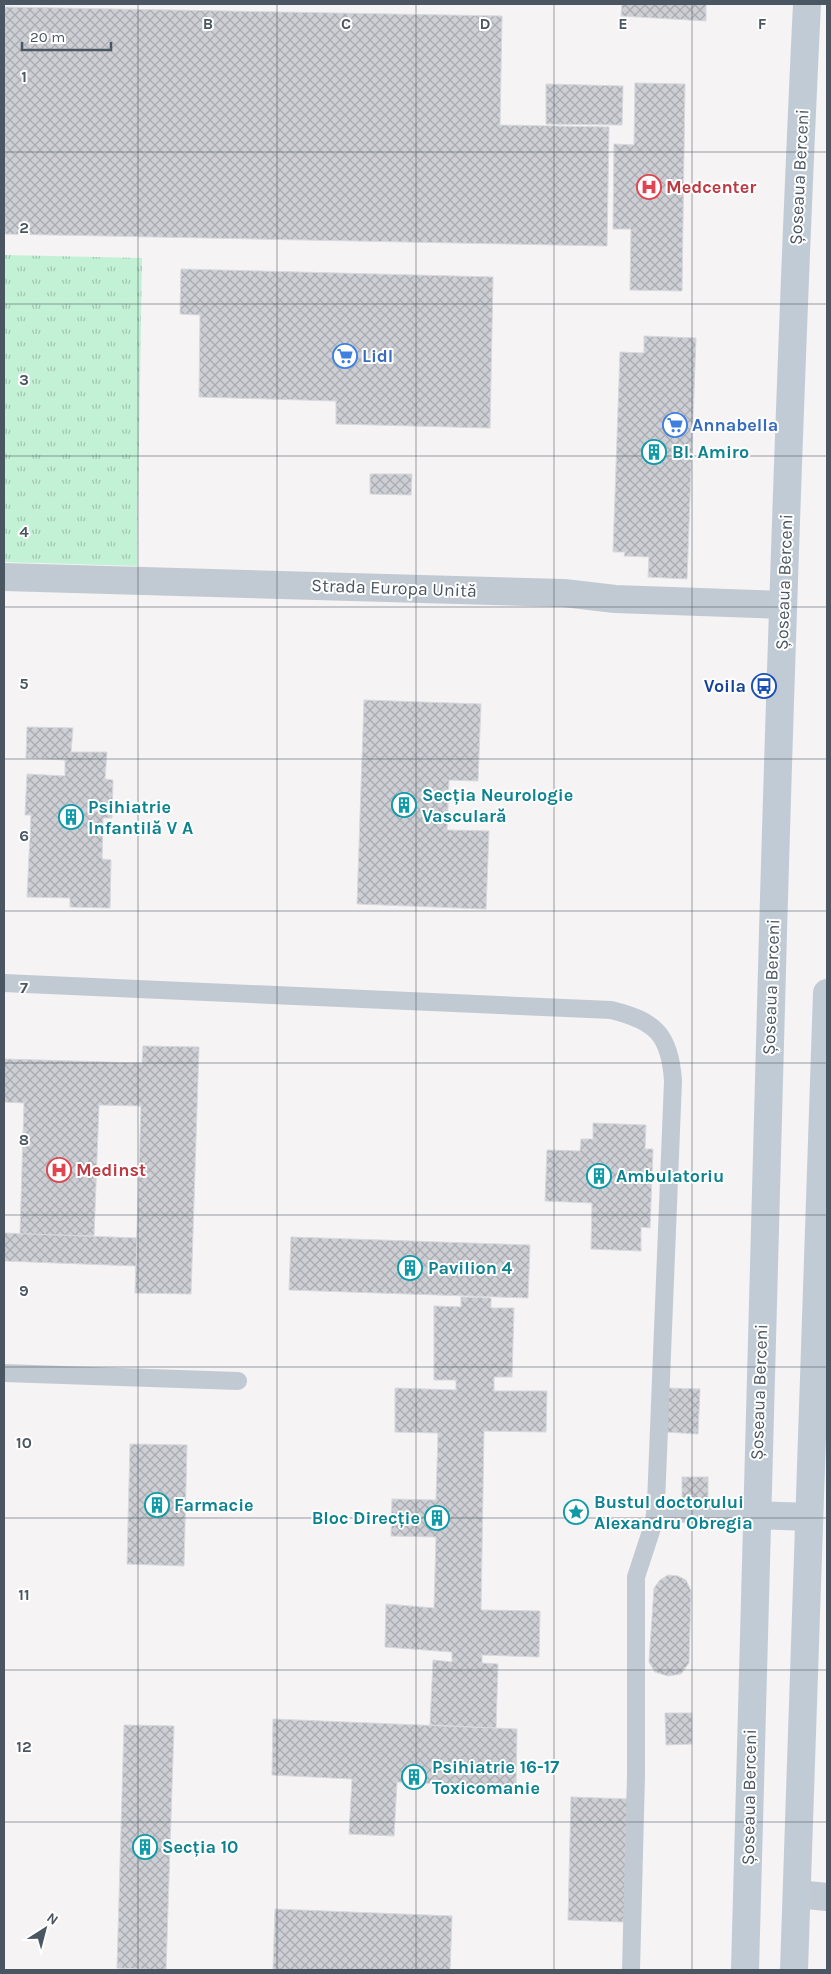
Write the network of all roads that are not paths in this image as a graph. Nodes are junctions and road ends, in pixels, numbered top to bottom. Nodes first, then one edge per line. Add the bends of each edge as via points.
1 (807, 4) edge
2 (816, 40) edge
3 (4, 577) edge
4 (783, 604) junction
5 (4, 983) edge
6 (827, 993) edge
7 (4, 1374) edge
8 (821, 1377) edge
9 (238, 1381) dead end
10 (655, 1513) junction
11 (756, 1515) junction
12 (809, 1517) junction
13 (797, 1894) junction
14 (827, 1897) edge
15 (631, 1970) edge
16 (745, 1970) edge
17 (794, 1970) edge

1 - 2 main road, Șoseaua Berceni
2 - 4 main road, Șoseaua Berceni via 793,310
3 - 4 street, Strada Europa Unită via 564,593 615,599
4 - 11 main road, Șoseaua Berceni
5 - 10 lane via 611,1010 632,1015 649,1024 668,1047 673,1081
6 - 8 main road
7 - 9 lane
8 - 12 main road
10 - 11 lane
10 - 15 lane via 636,1577 636,1775
11 - 12 main road
11 - 16 main road, Șoseaua Berceni
12 - 13 main road
13 - 14 street
13 - 17 main road

